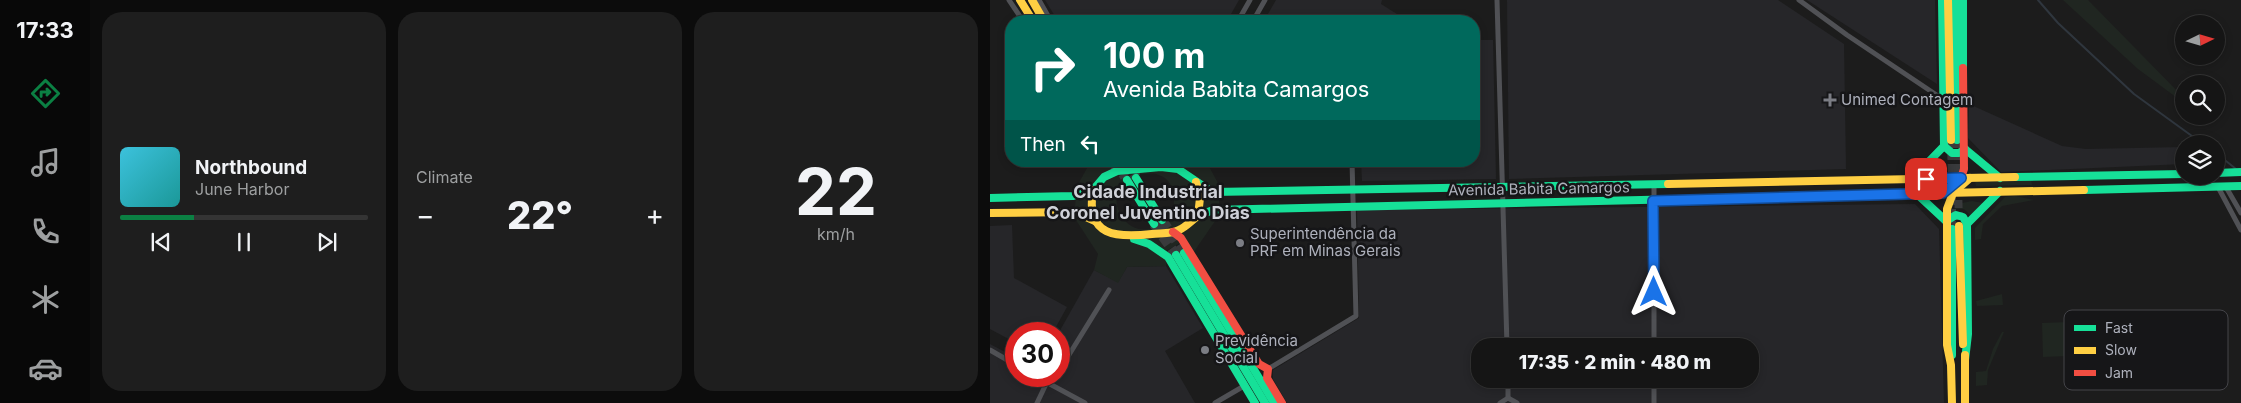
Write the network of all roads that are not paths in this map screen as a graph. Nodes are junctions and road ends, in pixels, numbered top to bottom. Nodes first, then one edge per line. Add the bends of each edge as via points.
1 (1010, 0) edge
2 (1020, 0) edge
3 (1032, 0) edge
4 (1039, 0) edge
5 (1250, 0) edge
6 (1265, 0) edge
7 (1497, 0) edge
8 (1799, 0) edge
9 (1942, 0) edge
10 (1948, 0) edge
11 (1955, 0) edge
12 (1963, 0) edge
13 (1019, 15) edge
14 (1029, 15) edge
15 (1041, 15) edge
16 (1048, 15) edge
17 (1242, 15) edge
18 (1256, 15) edge
19 (1944, 100) junction
20 (1944, 146) junction
21 (1965, 148) junction
22 (1113, 167) edge
23 (1161, 167) joint
24 (1352, 167) edge
25 (1117, 171) junction
26 (2241, 172) edge
27 (2225, 173) edge
28 (2175, 174) edge
29 (2082, 176) junction
30 (1136, 178) tunnel mouth
31 (1961, 178) junction
32 (1970, 178) junction
33 (2000, 178) junction
34 (1127, 180) tunnel mouth
35 (1912, 180) junction
36 (1196, 182) junction
37 (1654, 184) junction
38 (2241, 186) edge
39 (1503, 187) junction
40 (2217, 187) junction
41 (2228, 187) junction
42 (1093, 188) junction
43 (1354, 190) junction
44 (2080, 190) junction
45 (2000, 191) junction
46 (1943, 193) junction
47 (1953, 193) junction
48 (1918, 195) junction
49 (990, 198) edge
50 (1653, 201) junction
51 (1503, 204) junction
52 (1353, 206) junction
53 (990, 213) edge
54 (2241, 213) edge
55 (1198, 216) junction
56 (1095, 221) junction
57 (1946, 221) junction
58 (1960, 226) junction
59 (2241, 230) edge
60 (1173, 232) junction
61 (1132, 238) junction
62 (1109, 290) dead end
63 (1507, 338) edge
64 (1654, 338) edge
65 (990, 350) edge
66 (1070, 353) edge
67 (1005, 359) edge
68 (1951, 365) junction
69 (1268, 369) junction
70 (1244, 386) junction
71 (1045, 387) edge
72 (1056, 387) edge
73 (1508, 388) edge
74 (1654, 388) edge
75 (1508, 398) junction
76 (1037, 403) edge
77 (1086, 403) edge
78 (1215, 403) edge
79 (1255, 403) edge
80 (1265, 403) edge
81 (1274, 403) edge
82 (1282, 403) edge
83 (1500, 403) edge
84 (1517, 403) edge
85 (1654, 403) edge
86 (1952, 403) edge
87 (1965, 403) edge

1 - 13 street
2 - 14 main road
3 - 15 main road
4 - 16 street
5 - 17 street
6 - 18 street
7 - 39 street
8 - 19 street
9 - 19 main road
10 - 11 main road via 1954,140
12 - 21 main road
19 - 20 main road
20 - 21 main road via 1952,153 1959,153
20 - 35 main road
21 - 31 main road
21 - 33 main road
22 - 25 street
23 - 25 main road
23 - 36 main road via 1178,169
24 - 43 street
25 - 42 main road via 1104,177
26 - 27 main road
28 - 29 main road, Avenida Babita Camargos
29 - 33 main road, Avenida Babita Camargos
29 - 44 main road via 2077,180
30 - 34 main road via 1158,222
31 - 32 main road, Avenida Babita Camargos
31 - 35 main road, Avenida Babita Camargos
31 - 46 main road
32 - 33 main road, Avenida Babita Camargos
32 - 47 main road
35 - 37 main road, Avenida Babita Camargos
36 - 43 main road, Avenida Babita Camargos via 1212,192
36 - 55 main road via 1200,198
37 - 39 main road, Avenida Babita Camargos
37 - 50 street
38 - 41 main road, Avenida Babita Camargos
39 - 43 main road, Avenida Babita Camargos
39 - 51 street
40 - 41 main road, Avenida Babita Camargos
40 - 44 main road, Avenida Babita Camargos
40 - 59 street
41 - 54 street
42 - 49 main road via 1073,196
42 - 56 main road via 1091,200
43 - 52 street
44 - 45 main road, Avenida Babita Camargos
45 - 47 main road, Avenida Babita Camargos
45 - 58 main road
46 - 47 main road, Avenida Babita Camargos
46 - 48 main road, Avenida Babita Camargos
47 - 57 main road
48 - 50 main road, Avenida Babita Camargos
48 - 57 main road
50 - 51 main road, Avenida Babita Camargos
50 - 64 street
51 - 52 main road, Avenida Babita Camargos
51 - 63 street
52 - 55 main road, Avenida Babita Camargos via 1213,210
52 - 69 street via 1356,316
53 - 56 main road via 1074,212
55 - 60 main road via 1188,226
56 - 61 main road via 1112,235
57 - 58 main road via 1960,215
57 - 68 main road via 1947,345
58 - 68 main road
58 - 87 main road via 1968,334
60 - 61 main road
60 - 69 main road via 1181,238 1259,364
61 - 70 main road via 1149,244 1168,257
62 - 66 street
65 - 67 street
68 - 86 main road
69 - 82 main road via 1267,378
70 - 78 street
70 - 79 main road
71 - 76 street
72 - 77 street
73 - 75 street
74 - 85 street
75 - 83 street
75 - 84 street
80 - 81 main road via 1180,254

